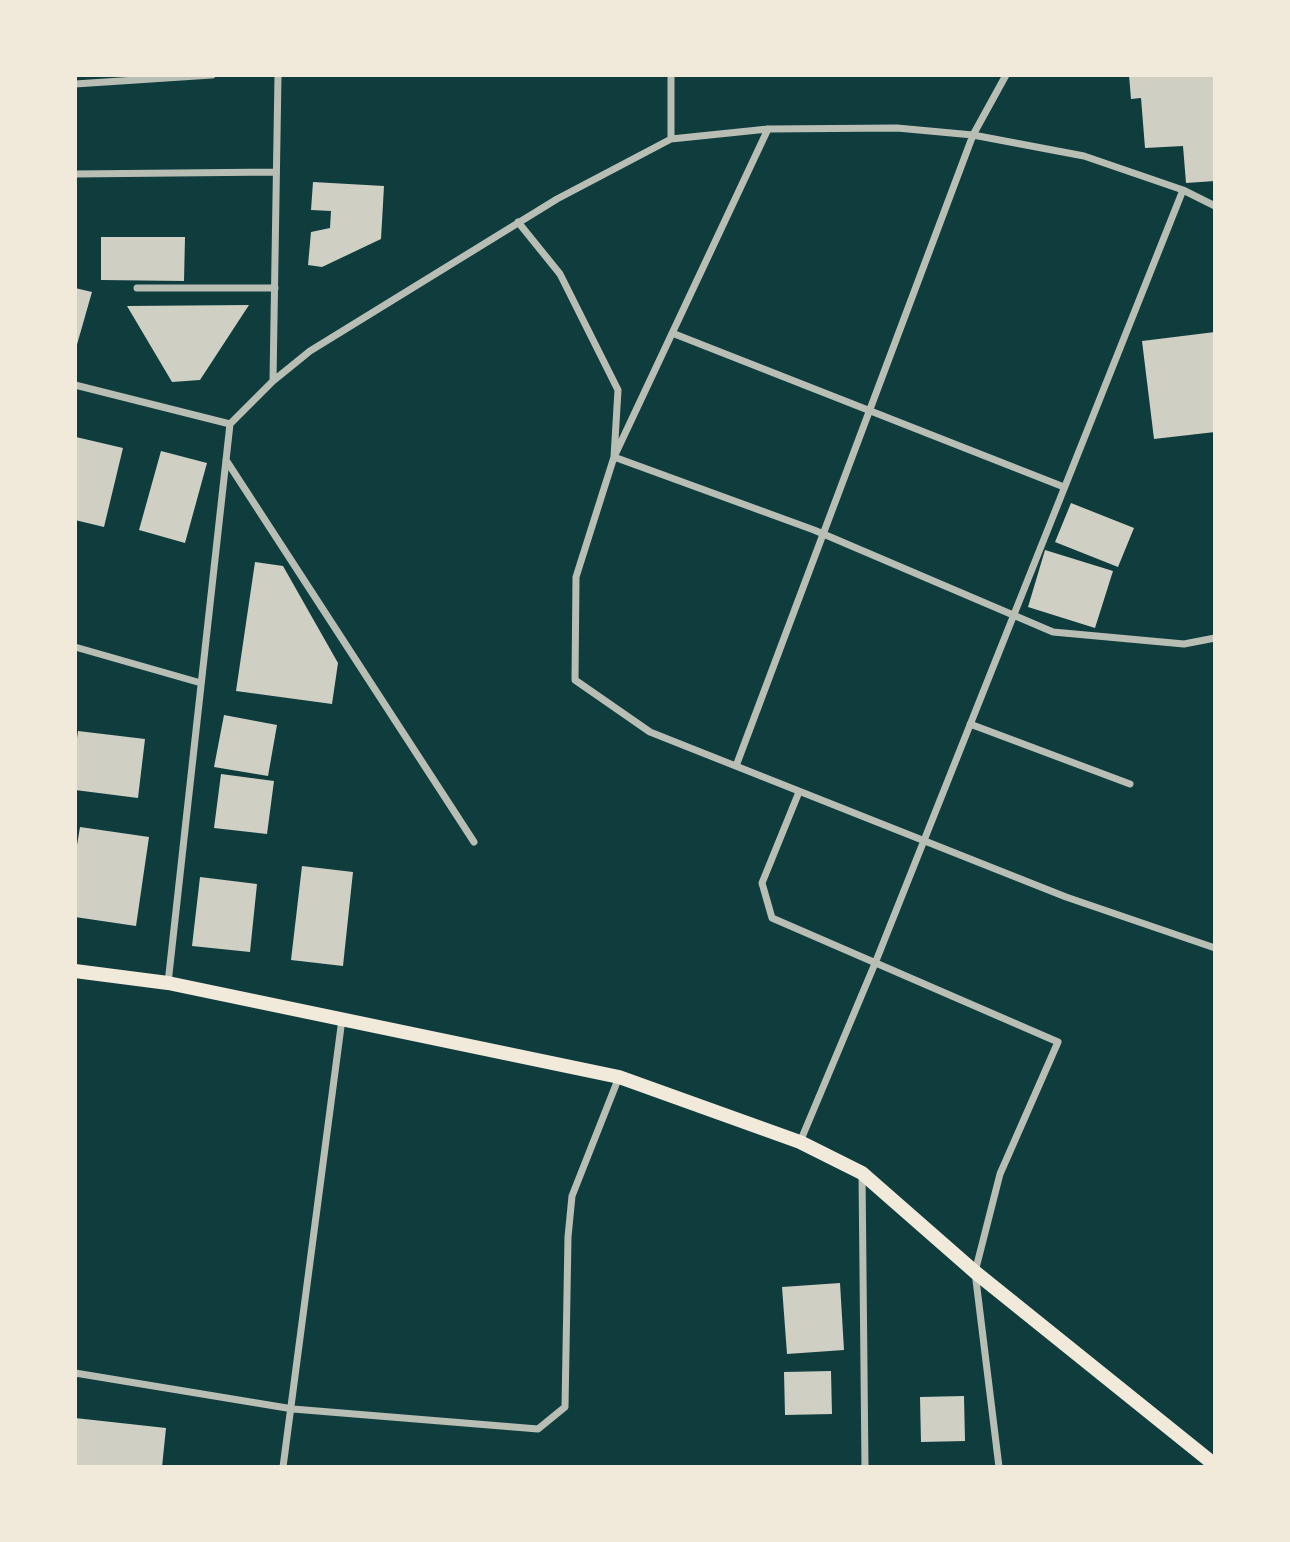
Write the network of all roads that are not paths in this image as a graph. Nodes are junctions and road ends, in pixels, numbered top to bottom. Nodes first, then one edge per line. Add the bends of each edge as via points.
1 (212, 75) edge
2 (278, 75) edge
3 (671, 75) edge
4 (1006, 75) edge
5 (75, 84) edge
6 (768, 129) junction
7 (973, 135) junction
8 (671, 139) junction
9 (276, 172) junction
10 (75, 174) edge
11 (1183, 190) junction
12 (1215, 206) edge
13 (518, 222) junction
14 (137, 288) dead end
15 (275, 288) junction
16 (672, 333) junction
17 (273, 381) junction
18 (75, 385) edge
19 (869, 411) junction
20 (229, 424) junction
21 (614, 457) junction
22 (226, 459) junction
23 (1064, 487) junction
24 (823, 534) junction
25 (1013, 615) junction
26 (1215, 638) edge
27 (75, 647) edge
28 (201, 683) junction
29 (970, 724) junction
30 (736, 766) junction
31 (1130, 784) dead end
32 (799, 792) junction
33 (923, 841) junction
34 (474, 842) dead end
35 (1215, 948) edge
36 (876, 961) junction
37 (75, 971) edge
38 (168, 983) junction
39 (342, 1018) junction
40 (620, 1077) junction
41 (800, 1142) junction
42 (862, 1173) junction
43 (975, 1272) junction
44 (75, 1373) edge
45 (293, 1409) junction
46 (1215, 1465) edge
47 (284, 1467) edge
48 (866, 1467) edge
49 (999, 1467) edge

1 - 5 street
2 - 9 street
3 - 8 street
4 - 7 street
6 - 7 street via 897,128
6 - 8 street
6 - 16 street
7 - 11 street via 1084,156
7 - 19 street
8 - 13 street
9 - 10 street
9 - 15 street
11 - 12 street
11 - 23 street
13 - 17 street via 310,351
13 - 21 street via 560,274 618,390
14 - 15 street
15 - 17 street
16 - 19 street
16 - 21 street
17 - 20 street
18 - 20 street
19 - 23 street
19 - 24 street
20 - 22 street
21 - 24 street
21 - 30 street via 576,577 575,680 650,732
22 - 28 street
22 - 34 street
23 - 25 street
24 - 25 street
24 - 30 street
25 - 26 street via 1053,632 1184,644
25 - 29 street
27 - 28 street
28 - 38 street
29 - 31 street
29 - 33 street
30 - 32 street
32 - 33 street
32 - 36 street via 762,883 772,918
33 - 35 street
33 - 36 street
36 - 41 street
36 - 43 street via 1058,1042 1000,1174
37 - 38 main road
38 - 39 main road
39 - 40 main road
39 - 45 street
40 - 41 main road
40 - 45 street via 572,1196 565,1407 538,1429
41 - 42 main road
42 - 43 main road
42 - 48 street
43 - 46 main road
43 - 49 street
44 - 45 street
45 - 47 street

